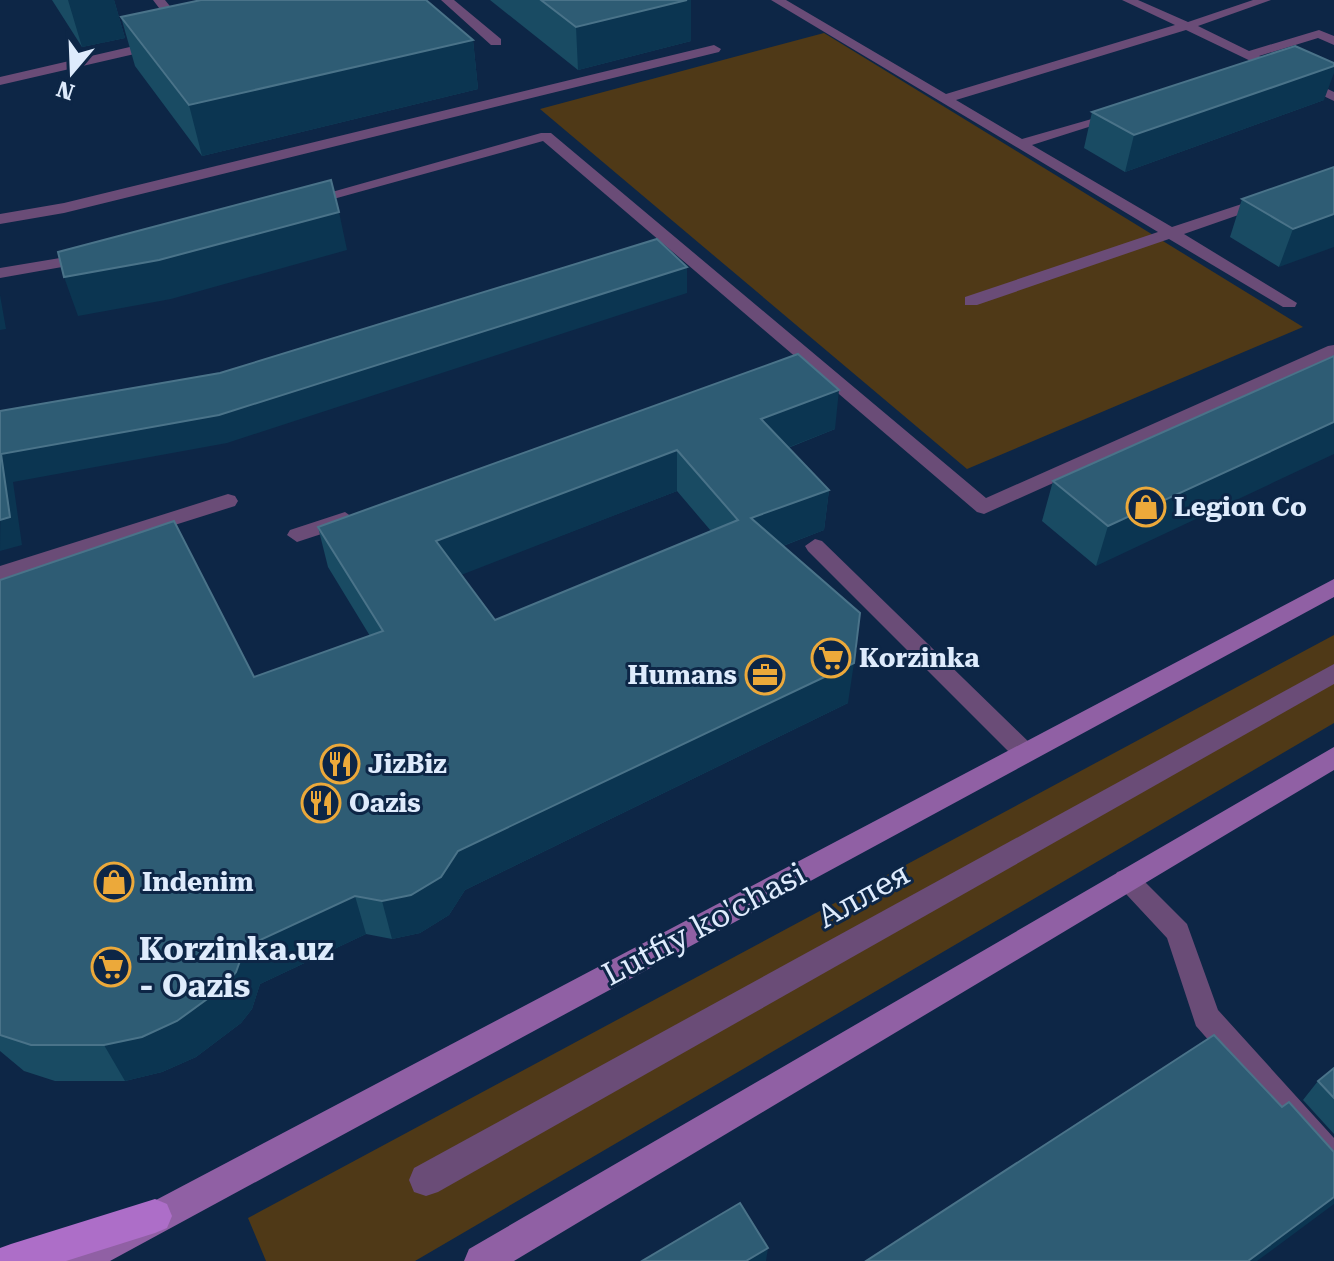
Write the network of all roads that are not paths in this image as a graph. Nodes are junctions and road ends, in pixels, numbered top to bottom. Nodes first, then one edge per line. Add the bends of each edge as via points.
1 (159, 0) edge
2 (447, 0) edge
3 (777, 0) edge
4 (1128, 0) edge
5 (1265, 0) edge
6 (1187, 26) junction
7 (204, 33) edge
8 (189, 37) junction
9 (1334, 41) edge
10 (496, 42) dead end
11 (714, 49) dead end
12 (1248, 55) junction
13 (1270, 66) junction
14 (1241, 75) edge
15 (0, 81) edge
16 (1334, 97) edge
17 (944, 99) junction
18 (1138, 107) edge
19 (1020, 144) junction
20 (1275, 198) edge
21 (284, 207) edge
22 (0, 219) edge
23 (1172, 234) junction
24 (115, 254) edge
25 (0, 273) edge
26 (971, 301) dead end
27 (1289, 303) dead end
28 (1334, 350) edge
29 (228, 501) dead end
30 (357, 514) edge
31 (297, 535) dead end
32 (815, 546) dead end
33 (0, 573) edge
34 (1334, 587) edge
35 (1334, 673) edge
36 (1025, 753) junction
37 (1334, 757) edge
38 (1126, 880) junction
39 (1334, 1160) edge
40 (426, 1180) dead end
41 (155, 1216) junction
42 (11, 1261) edge
43 (75, 1261) edge
44 (481, 1261) edge

1 - 8 lane
2 - 10 lane
3 - 17 lane
4 - 6 lane
5 - 6 lane
6 - 12 lane
6 - 17 lane
7 - 8 lane
8 - 15 lane
9 - 12 lane via 1319,34
11 - 22 lane via 64,208
12 - 13 lane
13 - 14 lane
13 - 16 lane
17 - 19 lane
18 - 19 lane
19 - 23 lane
20 - 23 lane
21 - 28 lane via 546,136 798,359 984,507
23 - 26 lane
23 - 27 lane
24 - 25 lane
29 - 33 lane
30 - 31 lane
32 - 36 lane
34 - 36 main road, Lutfiy ko'chasi
35 - 40 street, Аллея
36 - 41 main road, Lutfiy ko'chasi
37 - 38 main road
38 - 39 lane via 1178,932 1206,1017
38 - 44 main road
41 - 42 main road
41 - 43 main road, Lutfiy ko'chasi

